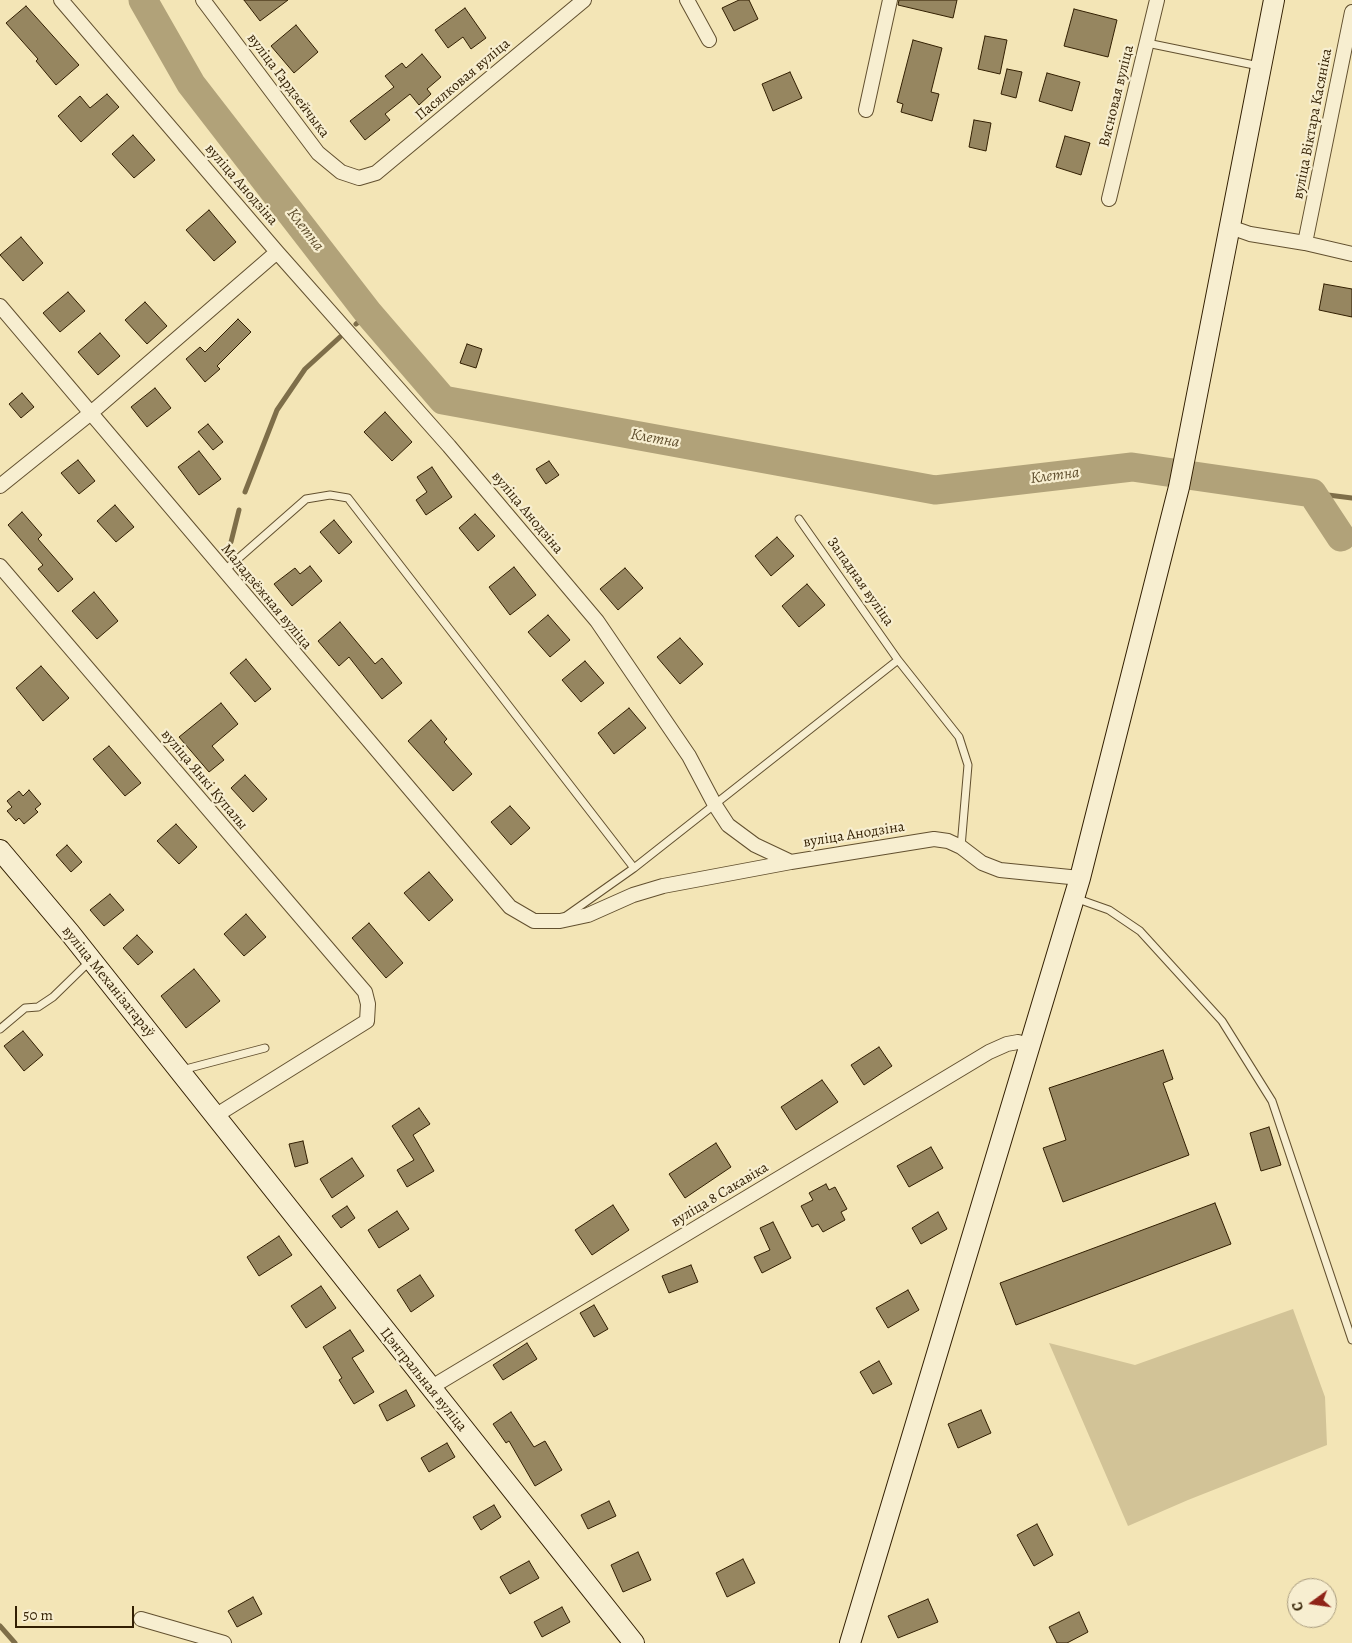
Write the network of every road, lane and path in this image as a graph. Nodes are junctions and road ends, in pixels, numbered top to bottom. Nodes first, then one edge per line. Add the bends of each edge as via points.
1 (61, 0) edge
2 (203, 0) edge
3 (584, 0) edge
4 (687, 0) edge
5 (890, 0) edge
6 (1156, 0) edge
7 (1274, 0) edge
8 (1352, 12) edge
9 (709, 40) dead end
10 (1147, 43) junction
11 (1260, 66) junction
12 (866, 110) dead end
13 (358, 178) joint
14 (1109, 199) dead end
15 (1230, 227) junction
16 (1305, 243) junction
17 (277, 252) junction
18 (1352, 254) edge
19 (0, 306) edge
20 (92, 412) junction
21 (0, 486) edge
22 (799, 519) dead end
23 (0, 566) edge
24 (223, 572) junction
25 (898, 660) junction
26 (715, 805) junction
27 (962, 847) junction
28 (0, 850) edge
29 (791, 862) junction
30 (634, 868) junction
31 (1080, 878) junction
32 (1074, 898) junction
33 (560, 921) junction
34 (91, 960) junction
35 (0, 1029) edge
36 (1030, 1045) junction
37 (265, 1048) dead end
38 (179, 1070) junction
39 (215, 1116) junction
40 (1352, 1340) edge
41 (430, 1388) junction
42 (141, 1619) dead end
43 (224, 1643) edge
44 (634, 1643) edge
45 (850, 1643) edge

1 - 17 street, вуліца Анодзіна
2 - 13 street, вуліца Гардзейчыка via 318,153 341,172
3 - 13 street, Пасялковая вуліца via 376,173
4 - 9 street
5 - 12 street
6 - 10 street, Вясновая вуліца
7 - 11 street
8 - 16 street, вуліца Віктара Касяніка
10 - 11 lane
10 - 14 street, Вясновая вуліца
11 - 15 street
15 - 16 street via 1260,236
15 - 31 street via 1179,487
16 - 18 street
17 - 20 street
17 - 26 street, вуліца Анодзіна via 597,620 690,756
19 - 20 street, Маладзёжная вуліца
20 - 21 street
20 - 24 street, Маладзёжная вуліца
22 - 25 lane, Западная вуліца
23 - 39 street, вуліца Янкі Купалы via 365,992 367,1021
24 - 30 lane via 306,499 330,495 348,498
24 - 33 street, Маладзёжная вуліца via 510,908 534,921
25 - 26 lane
25 - 27 lane, Западная вуліца via 959,737 968,765
26 - 29 street, вуліца Анодзіна via 728,825 754,845
26 - 30 lane
27 - 29 street, вуліца Анодзіна via 934,839
27 - 31 street, вуліца Анодзіна via 982,863 1000,870
28 - 34 street, вуліца Механізатараў
29 - 33 street via 663,886 588,915
30 - 33 lane
31 - 32 street
32 - 36 street
32 - 40 lane via 1109,910 1140,931 1222,1021 1272,1101
34 - 35 lane via 53,997 38,1007 25,1008
34 - 38 street, вуліца Механізатараў
36 - 41 street, вуліца 8 Сакавіка via 1006,1044 989,1052
36 - 45 street
37 - 38 lane
38 - 39 street, вуліца Механізатараў
39 - 41 street, Цэнтральная вуліца
41 - 44 street, Цэнтральная вуліца
42 - 43 street

